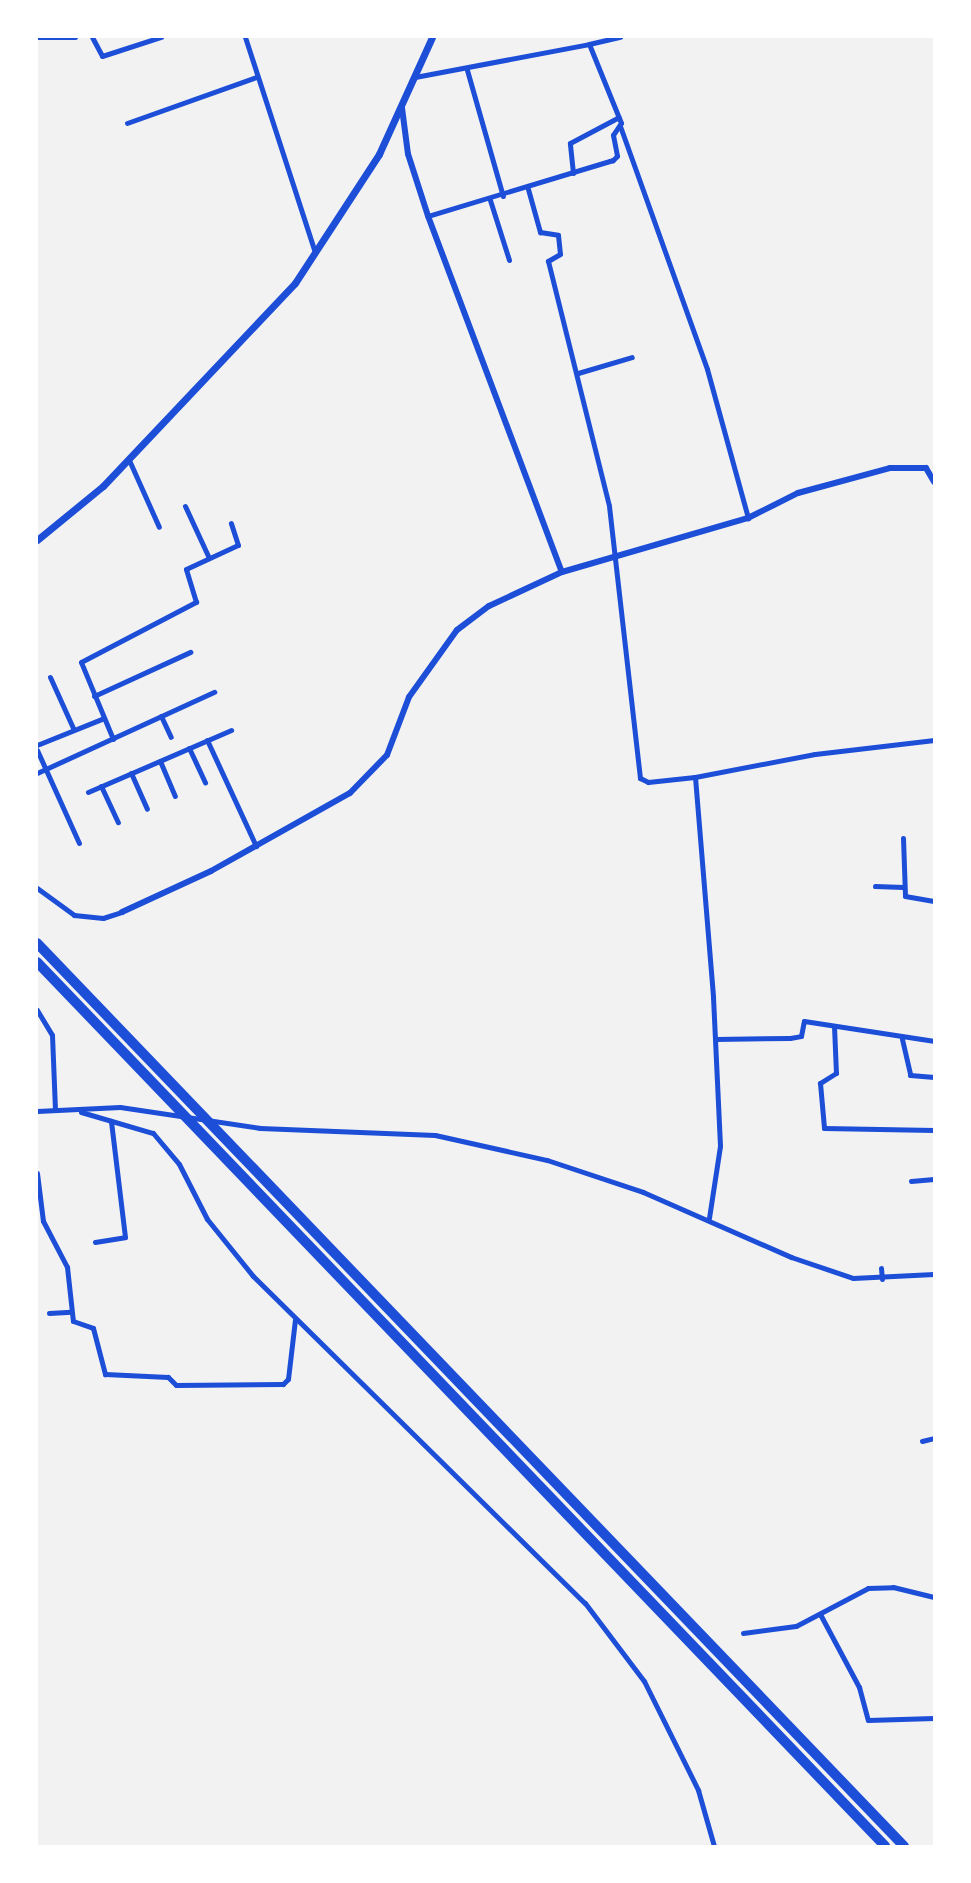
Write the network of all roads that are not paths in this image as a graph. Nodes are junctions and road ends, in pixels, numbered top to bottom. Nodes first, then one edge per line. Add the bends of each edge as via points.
1 (37, 37) edge
2 (75, 37) edge
3 (92, 37) edge
4 (161, 37) edge
5 (245, 37) edge
6 (432, 37) edge
7 (580, 37) edge
8 (620, 37) edge
9 (586, 45) junction
10 (467, 69) junction
11 (256, 77) junction
12 (415, 77) junction
13 (402, 107) junction
14 (619, 117) junction
15 (127, 123) dead end
16 (620, 126) junction
17 (573, 173) junction
18 (528, 189) junction
19 (503, 196) junction
20 (490, 200) junction
21 (428, 216) junction
22 (316, 255) junction
23 (509, 260) dead end
24 (632, 357) dead end
25 (578, 373) junction
26 (128, 460) junction
27 (934, 482) edge
28 (186, 506) dead end
29 (748, 518) junction
30 (231, 523) dead end
31 (159, 527) dead end
32 (37, 540) edge
33 (613, 555) junction
34 (209, 558) junction
35 (562, 572) junction
36 (190, 652) dead end
37 (51, 677) dead end
38 (214, 692) dead end
39 (94, 696) junction
40 (161, 716) junction
41 (103, 718) junction
42 (74, 728) junction
43 (231, 730) dead end
44 (171, 737) dead end
45 (113, 739) junction
46 (208, 740) junction
47 (934, 740) edge
48 (37, 747) edge
49 (189, 748) junction
50 (160, 761) junction
51 (46, 769) junction
52 (37, 773) edge
53 (131, 773) junction
54 (695, 777) junction
55 (205, 782) dead end
56 (102, 786) junction
57 (88, 792) dead end
58 (176, 796) dead end
59 (147, 809) dead end
60 (118, 822) dead end
61 (903, 838) dead end
62 (79, 843) dead end
63 (257, 846) junction
64 (875, 886) dead end
65 (903, 887) junction
66 (37, 888) edge
67 (934, 901) edge
68 (122, 912) joint
69 (37, 943) edge
70 (37, 962) edge
71 (37, 1010) edge
72 (834, 1026) junction
73 (715, 1039) junction
74 (902, 1039) junction
75 (934, 1041) edge
76 (934, 1077) edge
77 (55, 1109) junction
78 (37, 1111) edge
79 (81, 1112) junction
80 (111, 1121) junction
81 (934, 1129) edge
82 (37, 1173) edge
83 (934, 1179) edge
84 (911, 1181) dead end
85 (709, 1218) junction
86 (94, 1242) dead end
87 (881, 1268) dead end
88 (934, 1274) edge
89 (882, 1279) junction
90 (71, 1312) junction
91 (49, 1313) dead end
92 (295, 1318) junction
93 (934, 1438) edge
94 (922, 1441) dead end
95 (934, 1597) edge
96 (820, 1614) junction
97 (743, 1633) dead end
98 (934, 1718) edge
99 (715, 1846) edge
100 (885, 1846) edge
101 (904, 1846) edge

1 - 2 street
3 - 4 street via 102,56
5 - 11 street
6 - 12 main road
7 - 9 street
8 - 9 street
9 - 10 street
9 - 14 street
10 - 12 street
10 - 19 street
11 - 15 street
11 - 22 street
12 - 13 main road
13 - 21 street via 406,143
13 - 22 main road via 379,154
14 - 16 street
14 - 17 street via 570,143
16 - 17 street via 612,135 615,158
16 - 29 street via 707,369
17 - 18 street
18 - 19 street
18 - 25 street via 540,232 558,235 561,254 548,262
19 - 20 street
20 - 21 street
20 - 23 street
21 - 35 street
22 - 26 main road
24 - 25 street
25 - 33 street via 609,506
26 - 31 street
26 - 32 main road via 75,512
27 - 29 street via 926,468 900,466 798,493
28 - 34 street
29 - 33 street
30 - 34 street via 238,545
33 - 35 street
33 - 54 street via 638,775 648,782
34 - 39 street via 186,569 196,602 81,662
35 - 63 street via 489,606 462,625 409,697 387,755 331,807
36 - 39 street
37 - 42 street
38 - 40 street
39 - 41 street
40 - 44 street
40 - 45 street
41 - 42 street
41 - 45 street
42 - 48 street
43 - 46 street
45 - 51 street
46 - 49 street
46 - 63 street
47 - 54 street via 815,754
48 - 51 street
49 - 50 street
49 - 55 street
50 - 53 street
50 - 58 street
51 - 52 street
51 - 62 street
53 - 56 street
53 - 59 street
54 - 73 street
56 - 57 street
56 - 60 street
61 - 65 street
63 - 68 street
64 - 65 street
65 - 67 street via 908,898
66 - 68 street via 74,915 103,918
69 - 101 highway
70 - 100 highway
71 - 77 street via 52,1035
72 - 73 street via 804,1021 801,1036
72 - 74 street
72 - 81 street via 836,1073 820,1083 824,1128
73 - 85 street via 720,1146
74 - 75 street
74 - 76 street via 910,1075
77 - 78 street
77 - 79 street
79 - 80 street
79 - 85 street via 120,1107 252,1128 435,1135 547,1160
80 - 86 street via 125,1237
80 - 92 street via 153,1133 182,1169 207,1219
82 - 90 street via 43,1221 67,1267
83 - 84 street
85 - 89 street via 813,1265 862,1280
87 - 89 street
88 - 89 street
90 - 91 street
90 - 92 street via 74,1322 93,1329 104,1373 168,1377 176,1385 286,1382
92 - 99 street via 515,1532 623,1648 698,1790
93 - 94 street
95 - 96 street via 893,1587 868,1588
96 - 97 street via 796,1626
96 - 98 street via 859,1688 868,1720

